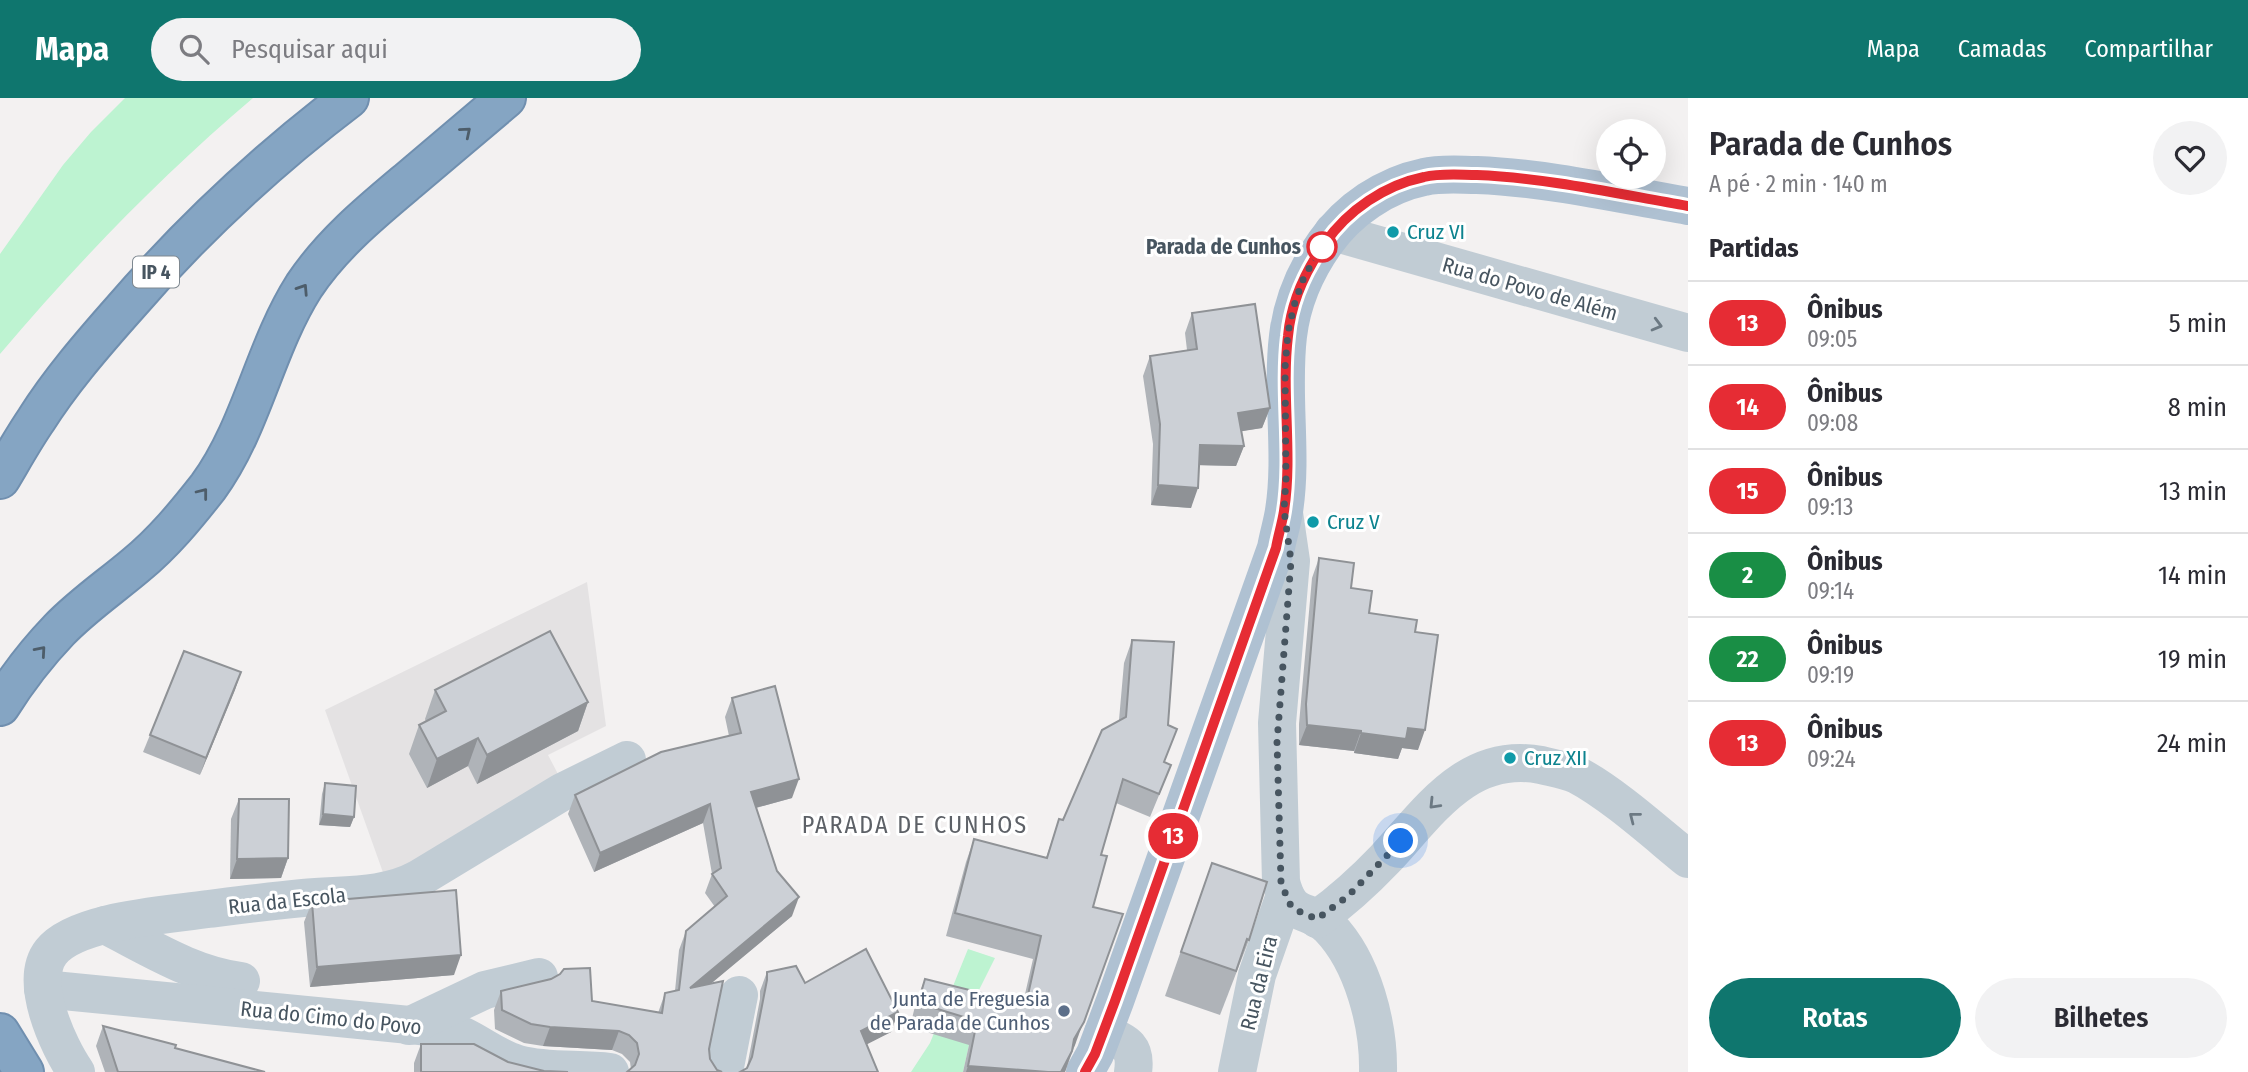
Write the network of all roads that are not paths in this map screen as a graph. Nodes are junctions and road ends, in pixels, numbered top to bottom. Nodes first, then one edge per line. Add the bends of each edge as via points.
1 (316, 98) edge
2 (349, 98) edge
3 (506, 98) edge
4 (1688, 206) edge
5 (1333, 232) junction
6 (1688, 333) edge
7 (0, 443) edge
8 (0, 479) edge
9 (1284, 510) junction
10 (0, 706) edge
11 (627, 760) dead end
12 (1687, 857) edge
13 (1284, 895) junction
14 (1317, 919) junction
15 (105, 925) junction
16 (539, 977) dead end
17 (241, 982) dead end
18 (43, 989) junction
19 (739, 995) dead end
20 (409, 1026) junction
21 (0, 1032) edge
22 (1103, 1033) junction
23 (0, 1067) edge
24 (5, 1072) edge
25 (24, 1072) edge
26 (76, 1072) edge
27 (610, 1072) edge
28 (724, 1072) edge
29 (1085, 1072) edge
30 (1133, 1072) edge
31 (1237, 1072) edge
32 (1378, 1072) edge

1 - 7 highway, IP 4 via 206,190 155,243 52,366
2 - 8 highway, IP 4 via 212,214 151,277 90,347 37,418
10 -> 3 highway via 59,629 138,564 210,484 234,441 282,325 330,253
4 - 5 main road via 1503,176 1436,176 1395,185
5 -> 6 street, Rua do Povo de Além
5 - 9 main road via 1304,277 1288,332
9 - 13 street via 1290,569 1277,770
9 - 22 main road via 1265,580
11 - 15 street, Rua da Escola via 583,780 396,889 270,901
12 -> 14 street via 1575,774 1531,764 1495,766 1444,794 1363,881
13 - 14 street via 1296,910
13 - 31 street, Rua da Eira via 1257,975
14 - 32 street via 1344,946 1359,977 1373,1017
15 - 17 street via 192,969
15 - 18 street, Rua da Escola via 65,940 51,952 44,963
16 - 20 street via 485,990
18 - 20 street, Rua do Cimo do Povo
18 - 26 street, Rua da Escola via 51,1021
19 - 28 street
20 - 27 street, Rua do Cimo do Povo via 454,1031 521,1065
21 - 25 highway
22 - 29 main road
22 - 30 street via 1131,1050
23 - 24 main road

